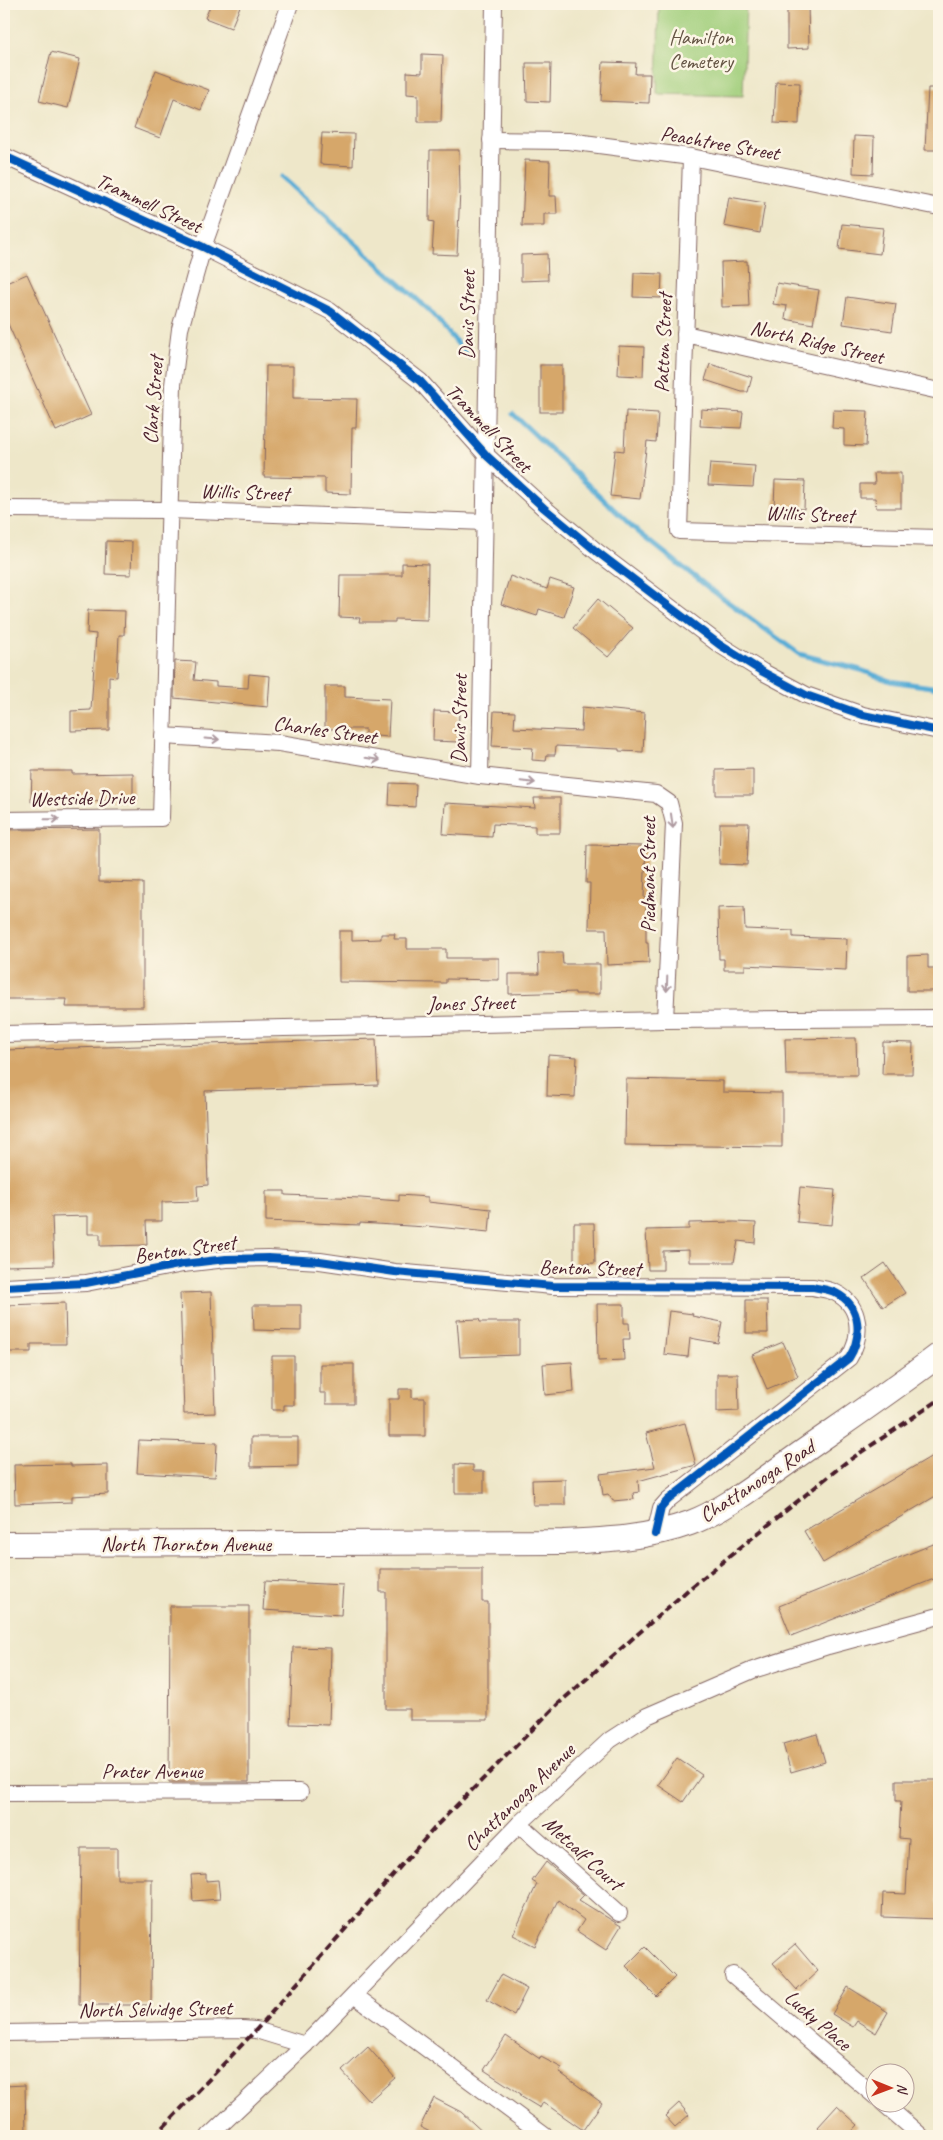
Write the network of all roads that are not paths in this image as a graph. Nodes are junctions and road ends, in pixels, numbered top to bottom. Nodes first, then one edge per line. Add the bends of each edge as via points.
1 (290, 4) edge
2 (494, 4) edge
3 (491, 140) junction
4 (4, 156) edge
5 (691, 157) junction
6 (939, 207) edge
7 (203, 247) junction
8 (685, 334) junction
9 (939, 391) edge
10 (487, 456) junction
11 (4, 509) edge
12 (169, 510) junction
13 (484, 522) junction
14 (679, 532) joint
15 (939, 538) edge
16 (939, 731) edge
17 (163, 736) junction
18 (480, 776) junction
19 (161, 818) joint
20 (4, 820) edge
21 (939, 1018) edge
22 (666, 1020) junction
23 (4, 1034) edge
24 (4, 1287) edge
25 (939, 1354) edge
26 (655, 1534) junction
27 (4, 1544) edge
28 (369, 1544) joint
29 (939, 1616) edge
30 (300, 1792) dead end
31 (4, 1793) edge
32 (519, 1824) junction
33 (619, 1913) dead end
34 (733, 1975) dead end
35 (354, 1995) junction
36 (4, 2033) edge
37 (305, 2045) junction
38 (866, 2088) edge
39 (893, 2112) edge
40 (209, 2136) edge
41 (545, 2136) edge
42 (921, 2136) edge

1 - 7 street, Clark Street
2 - 3 street, Davis Street
3 - 5 street, Peachtree Street via 568,141
3 - 10 street, Davis Street
4 - 7 street, Trammell Street
5 - 6 street, Peachtree Street
5 - 8 street, Patton Street
7 - 10 street, Trammell Street via 330,311 420,381
7 - 12 street, Clark Street via 178,339 173,385
8 - 9 street, North Ridge Street
8 - 14 street, Patton Street
10 - 13 street, Davis Street
10 - 16 street, Trammell Street via 596,551 720,645 763,672 806,695 863,715
11 - 12 street, Willis Street
12 - 13 street, Willis Street
12 - 17 street, Clark Street
13 - 18 street, Davis Street
14 - 15 street, Willis Street
17 -> 18 street, Charles Street via 279,743
17 - 19 street, Clark Street
18 -> 22 street, Piedmont Street via 656,794 669,804 674,823
20 -> 19 street, Westside Drive
21 - 22 street, Jones Street
22 - 23 street, Jones Street
24 - 26 street, Benton Street via 86,1283 183,1264 268,1258 517,1284 813,1287 842,1297 858,1323 857,1342 849,1358 668,1500 661,1508
25 - 26 main road, Chattanooga Road via 754,1486 692,1522
26 - 28 main road, Chattanooga Road via 604,1541
27 - 28 main road, North Thornton Avenue
29 - 32 street, Chattanooga Avenue via 753,1670 647,1716 610,1740
30 - 31 street, Prater Avenue
32 - 33 street, Metcalf Court
32 - 35 street, Chattanooga Avenue
34 - 38 street, Lucky Place
35 - 37 street, Chattanooga Avenue
35 - 41 street
36 - 37 street, North Selvidge Street via 242,2029
37 - 40 street, Chattanooga Avenue
39 - 42 street

